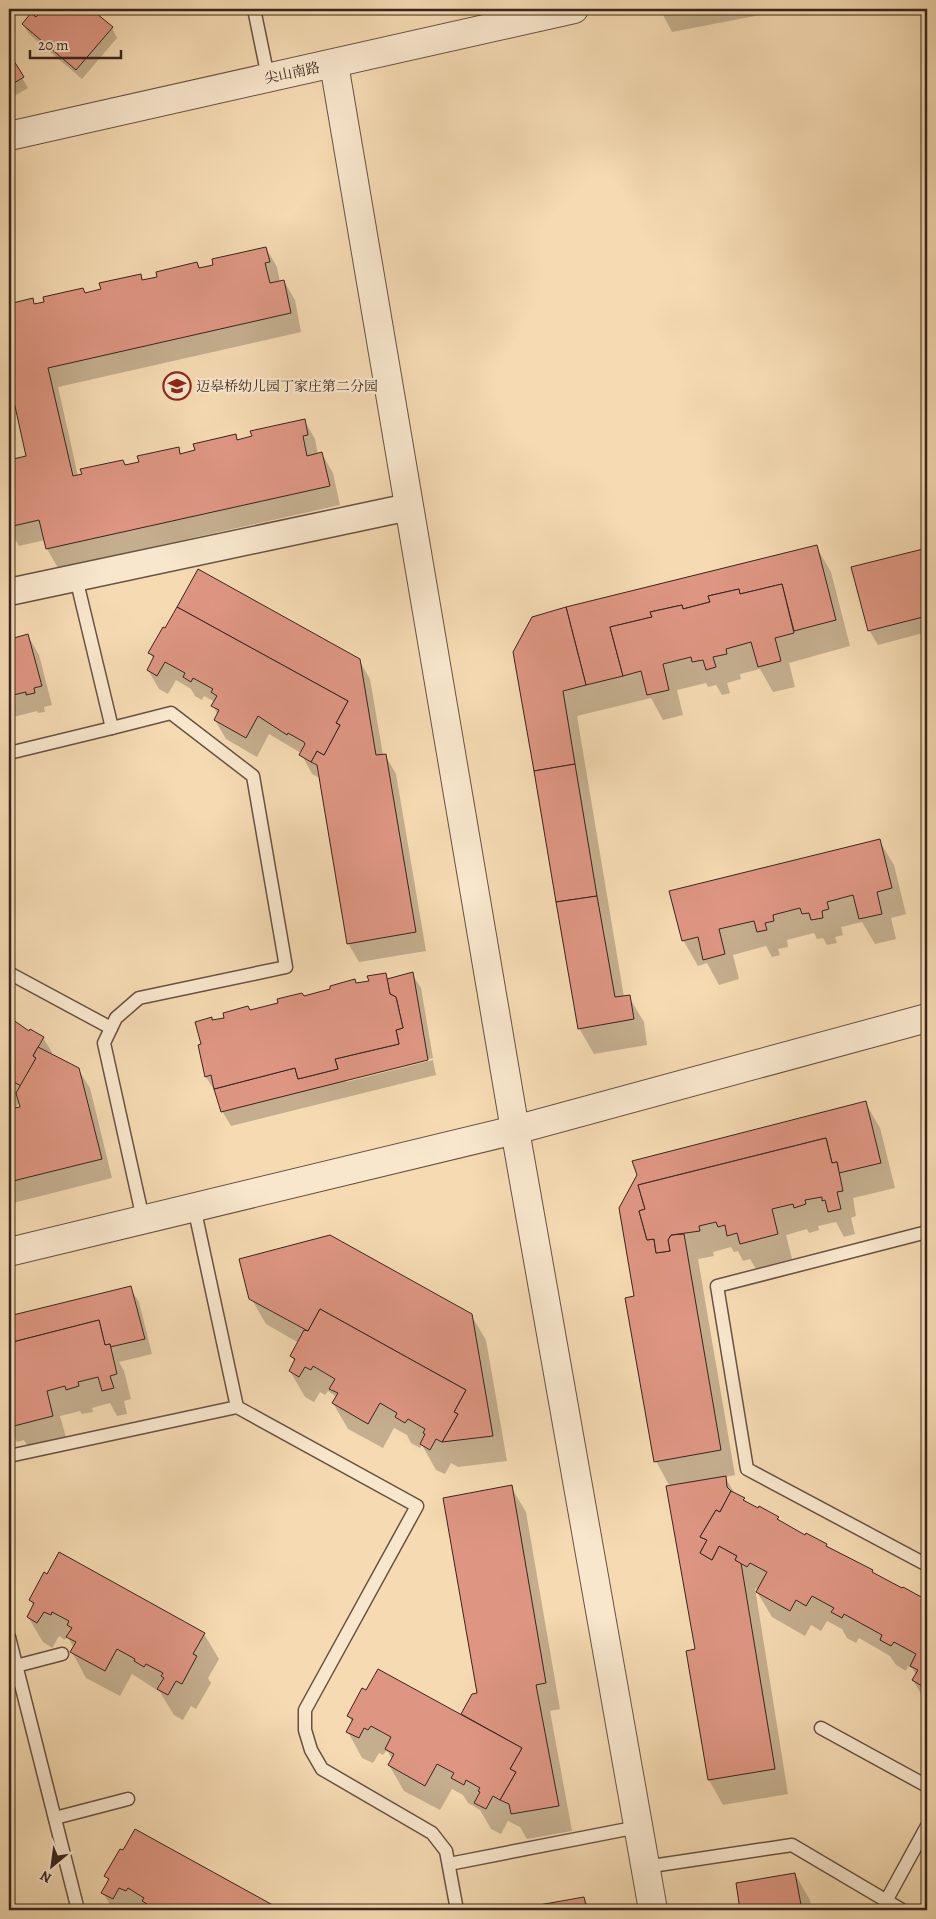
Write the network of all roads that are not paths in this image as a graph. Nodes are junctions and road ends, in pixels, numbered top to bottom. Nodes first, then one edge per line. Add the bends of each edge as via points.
1 (254, 9) edge
2 (574, 9) edge
3 (334, 64) junction
4 (268, 77) junction
5 (9, 136) edge
6 (409, 507) junction
7 (76, 578) junction
8 (9, 592) edge
9 (112, 728) junction
10 (9, 753) edge
11 (9, 973) edge
12 (927, 1018) edge
13 (111, 1028) junction
14 (514, 1130) junction
15 (194, 1207) junction
16 (143, 1219) junction
17 (927, 1232) edge
18 (9, 1252) edge
19 (237, 1407) junction
20 (9, 1456) edge
21 (927, 1565) edge
22 (9, 1637) edge
23 (62, 1654) dead end
24 (16, 1666) junction
25 (821, 1728) dead end
26 (927, 1786) edge
27 (128, 1798) dead end
28 (55, 1818) junction
29 (927, 1826) edge
30 (638, 1827) junction
31 (448, 1864) junction
32 (645, 1867) junction
33 (886, 1901) junction
34 (78, 1910) edge
35 (457, 1910) edge
36 (653, 1910) edge
37 (902, 1910) edge

1 - 4 lane
2 - 3 street, 尖山南路
3 - 4 street, 尖山南路
3 - 6 street
4 - 5 street, 尖山南路
6 - 7 street
6 - 14 street
7 - 8 street
7 - 9 lane
9 - 10 lane
9 - 13 lane via 171,713 253,776 286,967 139,998 116,1018
11 - 13 lane
12 - 14 street
13 - 16 lane via 104,1043
14 - 15 street
14 - 30 street
15 - 16 street
15 - 19 lane
16 - 18 street
17 - 21 lane via 717,1286 747,1469
19 - 20 lane
19 - 31 lane via 417,1506 305,1710 305,1730 322,1769 432,1833 446,1851
22 - 24 lane
23 - 24 lane
24 - 28 lane
25 - 26 lane
27 - 28 lane
28 - 34 lane
29 - 33 lane
30 - 31 lane
30 - 32 street
31 - 35 lane
32 - 33 lane via 792,1845
32 - 36 street
33 - 37 lane

